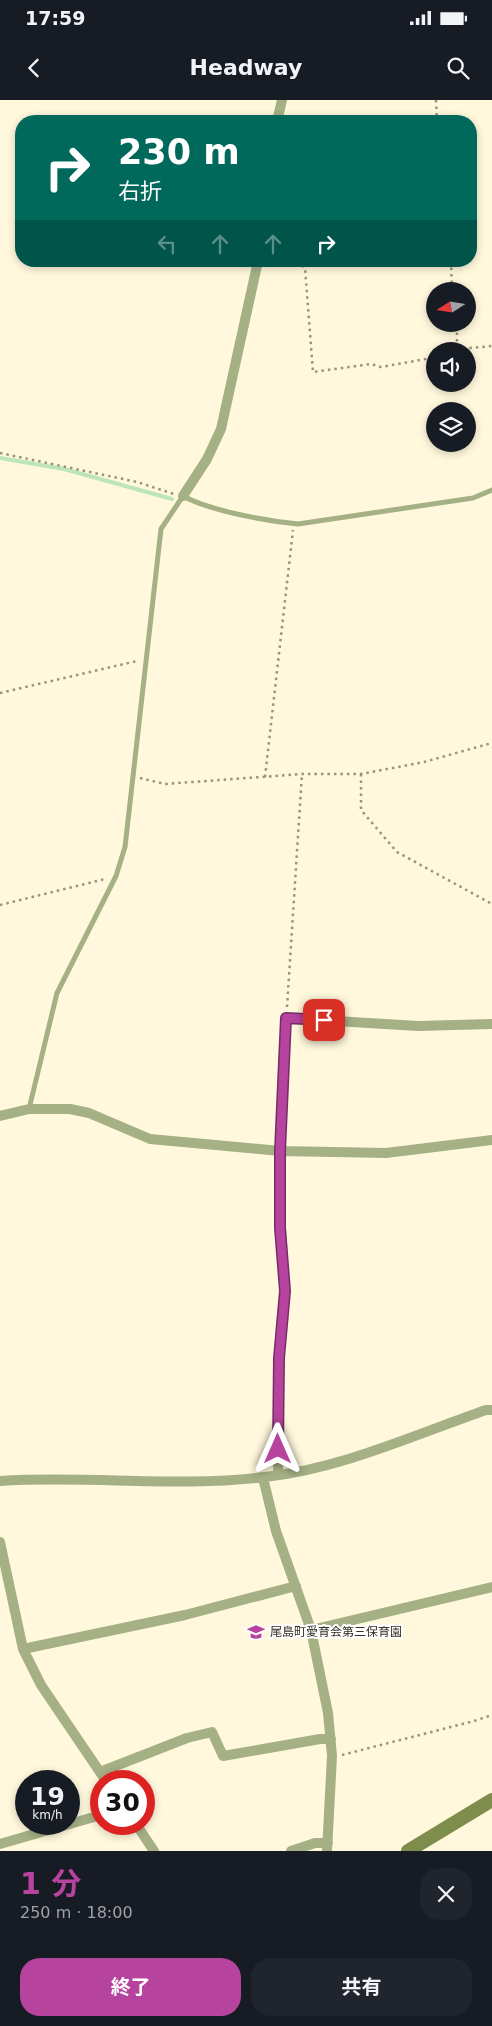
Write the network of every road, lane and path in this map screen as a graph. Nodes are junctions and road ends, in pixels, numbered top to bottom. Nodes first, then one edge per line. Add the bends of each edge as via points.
1 (282, 100) edge
2 (436, 100) edge
3 (278, 115) edge
4 (437, 115) edge
5 (257, 267) edge
6 (304, 267) edge
7 (451, 267) edge
8 (452, 282) edge
9 (492, 346) edge
10 (476, 347) edge
11 (426, 359) edge
12 (0, 452) edge
13 (492, 490) edge
14 (183, 496) junction
15 (294, 523) junction
16 (146, 659) junction
17 (0, 693) edge
18 (492, 743) edge
19 (302, 774) junction
20 (361, 774) junction
21 (134, 776) junction
22 (264, 777) junction
23 (116, 876) junction
24 (492, 904) edge
25 (0, 905) edge
26 (286, 1018) junction
27 (492, 1024) edge
28 (29, 1109) junction
29 (0, 1116) edge
30 (492, 1140) edge
31 (280, 1151) junction
32 (492, 1410) edge
33 (278, 1475) junction
34 (263, 1478) junction
35 (0, 1481) edge
36 (0, 1542) edge
37 (296, 1586) junction
38 (492, 1587) edge
39 (311, 1630) junction
40 (23, 1649) junction
41 (492, 1715) edge
42 (331, 1739) junction
43 (332, 1756) junction
44 (98, 1770) edge
45 (118, 1770) edge
46 (492, 1800) edge
47 (90, 1818) edge
48 (143, 1835) edge
49 (0, 1844) edge
50 (327, 1847) edge
51 (154, 1851) edge
52 (291, 1851) edge
53 (408, 1851) edge

1 - 3 street
2 - 4 path
5 - 14 street via 221,429 207,459
6 - 11 path via 313,372 371,364 381,367
7 - 8 path
9 - 10 path
12 - 14 path via 137,482
13 - 15 lane via 473,498
14 - 15 lane via 197,504
14 - 16 lane via 161,529
15 - 22 path
16 - 17 path
16 - 21 lane
18 - 20 path via 424,762
19 - 20 path
19 - 22 path
19 - 26 path
20 - 24 path via 361,810 397,852
21 - 22 path via 165,784
21 - 23 lane via 125,847
23 - 25 path
23 - 28 lane via 57,993
26 - 27 street via 418,1026
26 - 31 street
28 - 29 street
28 - 31 street via 70,1109 89,1113 150,1139
30 - 31 street via 386,1153
31 - 33 street via 280,1228 285,1291 279,1358
32 - 33 street via 330,1465
33 - 34 street
34 - 35 street via 170,1482 45,1478
34 - 37 street via 276,1531
36 - 40 street
37 - 39 street
37 - 40 street via 184,1615
38 - 39 street
39 - 42 street
40 - 44 street via 41,1685
41 - 43 path
42 - 43 street
42 - 45 street via 223,1756 212,1732 187,1738
43 - 50 street
46 - 53 main road
47 - 49 street
48 - 51 street
50 - 52 street via 315,1843

